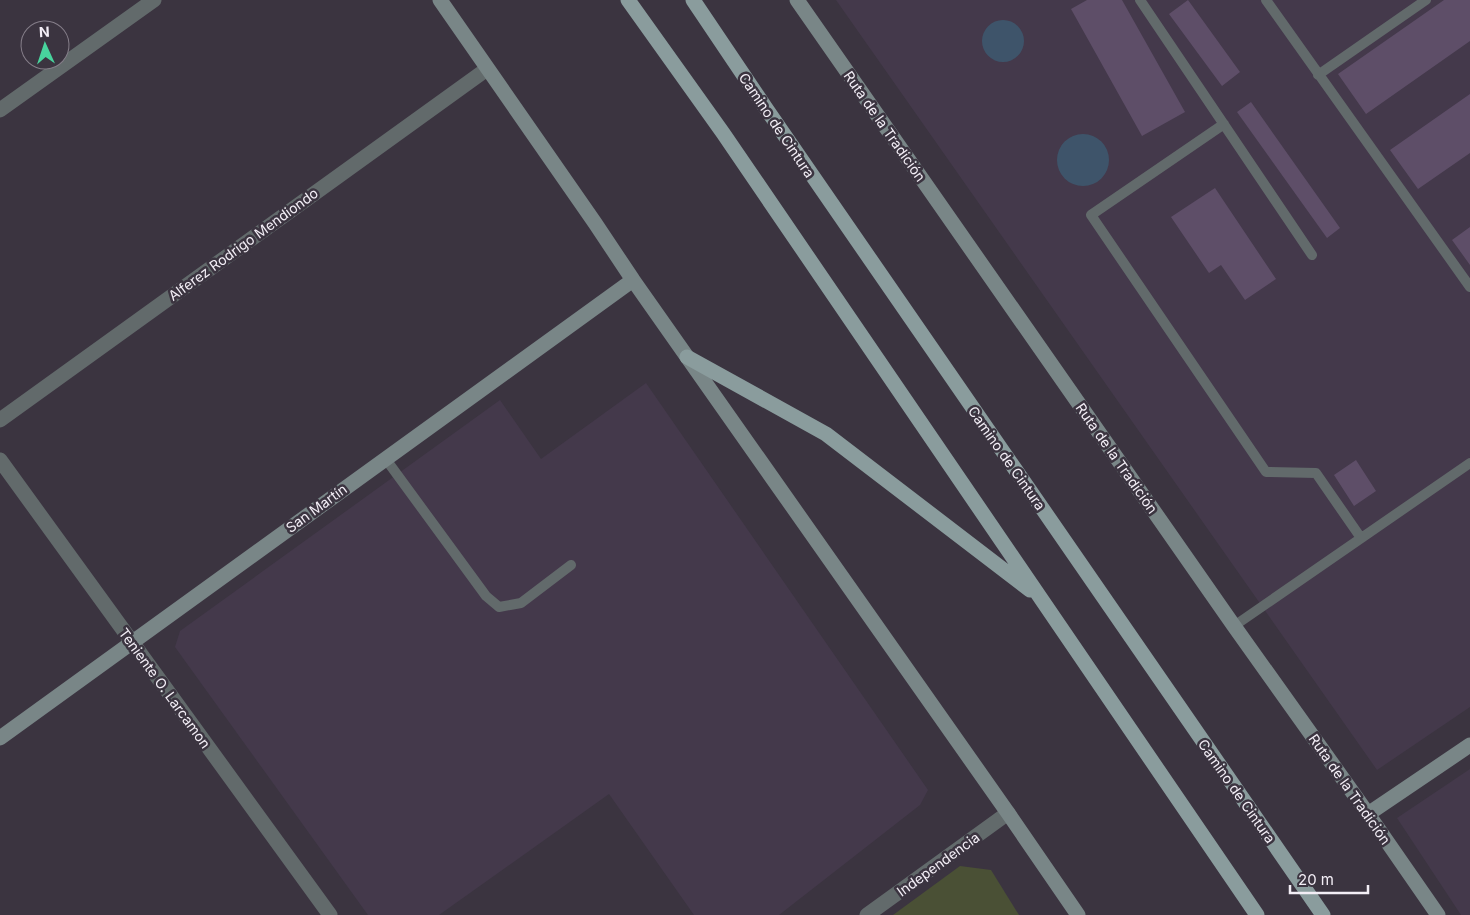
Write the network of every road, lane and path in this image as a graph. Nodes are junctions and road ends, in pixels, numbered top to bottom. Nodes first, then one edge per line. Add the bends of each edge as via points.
1 (154, 0) edge
2 (440, 0) edge
3 (628, 0) edge
4 (693, 0) edge
5 (797, 0) edge
6 (1140, 0) edge
7 (1266, 0) edge
8 (1426, 0) edge
9 (487, 68) junction
10 (1318, 75) junction
11 (0, 110) edge
12 (1224, 124) junction
13 (1312, 255) dead end
14 (633, 280) junction
15 (1470, 287) edge
16 (687, 356) junction
17 (0, 420) edge
18 (385, 458) junction
19 (0, 460) edge
20 (1470, 463) edge
21 (1361, 538) junction
22 (571, 565) dead end
23 (1041, 598) junction
24 (1234, 626) junction
25 (132, 642) junction
26 (0, 738) edge
27 (1470, 745) edge
28 (1008, 813) junction
29 (1368, 814) junction
30 (330, 915) edge
31 (867, 915) edge
32 (1078, 915) edge
33 (1257, 915) edge
34 (1323, 915) edge
35 (1438, 915) edge

1 - 11 street
2 - 9 street
3 - 23 main road via 723,132
4 - 34 main road, Camino de Cintura
5 - 24 street, Ruta de la Tradición
6 - 12 lane
7 - 10 lane
8 - 10 lane
9 - 14 street
9 - 17 street, Alferez Rodrigo Mendiondo
10 - 15 lane
12 - 13 lane
12 - 21 lane via 1091,214 1266,472 1316,473
14 - 16 street
14 - 18 street, San Martín
16 - 23 main road via 826,434
16 - 28 street
18 - 22 lane via 486,596 499,607 521,603
18 - 25 street, San Martín
19 - 25 street, Teniente O. Larcamon
20 - 21 lane
21 - 24 lane
23 - 33 main road
24 - 29 street, Ruta de la Tradición
25 - 26 street, San Martín
25 - 30 street, Teniente O. Larcamon
27 - 29 street
28 - 31 street, Independencia
28 - 32 street
29 - 35 street, Ruta de la Tradición

